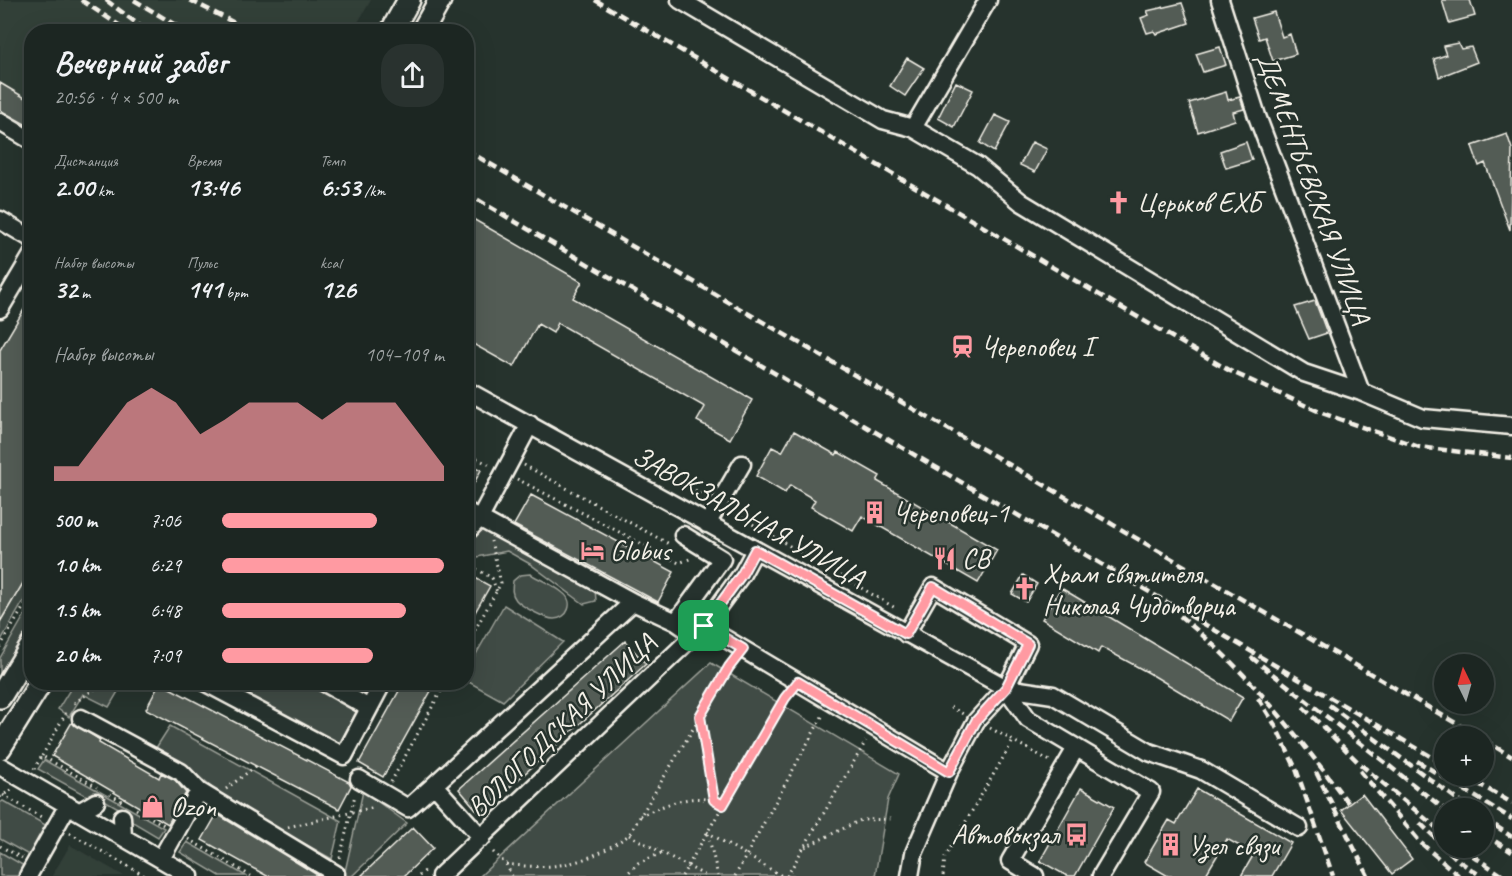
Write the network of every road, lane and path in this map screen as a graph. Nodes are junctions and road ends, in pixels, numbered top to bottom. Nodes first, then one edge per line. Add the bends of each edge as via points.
1 (409, 0) edge
2 (440, 0) edge
3 (680, 0) edge
4 (988, 0) edge
5 (1220, 0) edge
6 (706, 7) edge
7 (396, 24) edge
8 (426, 24) edge
9 (0, 122) edge
10 (913, 128) junction
11 (24, 136) edge
12 (0, 220) edge
13 (24, 234) edge
14 (24, 268) edge
15 (0, 309) edge
16 (1361, 392) junction
17 (474, 394) edge
18 (530, 424) junction
19 (1512, 426) edge
20 (474, 455) edge
21 (742, 464) dead end
22 (508, 465) junction
23 (694, 489) dead end
24 (719, 504) junction
25 (478, 517) edge
26 (707, 524) junction
27 (681, 542) joint
28 (755, 550) junction
29 (695, 556) dead end
30 (474, 568) edge
31 (497, 592) junction
32 (633, 602) junction
33 (24, 606) edge
34 (915, 619) junction
35 (676, 622) junction
36 (700, 630) junction
37 (474, 632) edge
38 (906, 634) junction
39 (0, 647) edge
40 (743, 649) junction
41 (24, 658) edge
42 (798, 682) junction
43 (1006, 688) junction
44 (36, 690) edge
45 (96, 690) edge
46 (219, 690) edge
47 (337, 690) edge
48 (379, 690) edge
49 (442, 690) edge
50 (0, 697) edge
51 (832, 702) junction
52 (369, 708) junction
53 (74, 711) junction
54 (700, 716) junction
55 (876, 728) junction
56 (0, 748) edge
57 (1076, 748) junction
58 (42, 756) dead end
59 (0, 766) edge
60 (256, 766) dead end
61 (1063, 769) junction
62 (949, 772) junction
63 (359, 779) joint
64 (434, 785) junction
65 (3, 795) dead end
66 (206, 795) junction
67 (390, 798) junction
68 (714, 800) junction
69 (96, 802) dead end
70 (723, 805) junction
71 (74, 808) junction
72 (351, 814) junction
73 (640, 816) junction
74 (123, 817) dead end
75 (894, 819) dead end
76 (57, 825) junction
77 (1299, 828) dead end
78 (266, 831) junction
79 (707, 832) junction
80 (629, 835) junction
81 (123, 837) junction
82 (482, 838) junction
83 (0, 846) edge
84 (803, 847) junction
85 (493, 852) dead end
86 (664, 852) junction
87 (746, 856) junction
88 (161, 859) junction
89 (506, 864) junction
90 (688, 866) junction
91 (31, 870) edge
92 (335, 875) edge
93 (145, 876) edge
94 (190, 876) edge
95 (440, 876) edge
96 (512, 876) edge
97 (625, 876) edge
98 (682, 876) edge
99 (706, 876) edge
100 (718, 876) edge
101 (735, 876) edge
102 (782, 876) edge
103 (787, 876) edge
104 (910, 876) edge
105 (942, 876) edge
106 (1035, 876) edge
107 (1101, 876) edge

1 - 7 main road
2 - 8 main road
3 - 6 street
4 - 10 street
5 - 16 street, ДЕМЕНТЬЕВСКАЯ УЛИЦА via 1257,116
6 - 10 street via 883,120
9 - 11 street
10 - 16 street via 978,166 1020,202 1305,373
12 - 13 street
14 - 15 street
16 - 19 street via 1423,418
17 - 18 street, ЗАВОКЗАЛЬНАЯ УЛИЦА
18 - 22 street
18 - 26 street, ЗАВОКЗАЛЬНАЯ УЛИЦА
20 - 22 path
21 - 24 street
22 - 25 street
22 - 27 path
22 - 29 path via 679,563
23 - 24 path
24 - 26 street
24 - 34 path
25 - 31 path via 501,583
25 - 32 street
26 - 28 street, ЗАВОКЗАЛЬНАЯ УЛИЦА
27 - 35 street via 722,559
28 - 36 street, ВОЛОГОДСКАЯ УЛИЦА
28 - 38 street, ЗАВОКЗАЛЬНАЯ УЛИЦА
30 - 31 path via 492,578
31 - 37 path
32 - 35 street
32 - 64 street
33 - 39 path
34 - 38 street
34 - 43 street via 933,587 1028,644
35 - 36 street
36 - 40 street
36 - 82 street, ВОЛОГОДСКАЯ УЛИЦА
38 - 43 street, ЗАВОКЗАЛЬНАЯ УЛИЦА
40 - 42 street
40 - 54 path
41 - 50 main road
42 - 51 street
42 - 70 path
43 - 57 street via 1028,719
43 - 62 street via 980,714
43 - 77 street via 1053,695 1149,752 1201,770
44 - 56 main road
45 - 53 path
46 - 52 street via 344,756
47 - 52 street
48 - 52 street
49 - 67 path
51 - 55 street
51 - 87 path via 819,719
53 - 58 path
53 - 66 street via 181,772
54 - 68 path
54 - 73 path
55 - 62 street
55 - 84 path
57 - 61 street
57 - 107 street via 1151,792
59 - 71 street
60 - 66 path
61 - 105 path via 1013,741 945,857
61 - 106 street via 1010,861
62 - 104 street via 914,853
63 - 67 street
63 - 72 path
64 - 67 street via 408,808
64 - 82 street
65 - 76 path
66 - 78 street
66 - 88 street
67 - 72 path
68 - 70 path
68 - 73 path via 687,798
69 - 71 street
70 - 79 path
71 - 76 street
71 - 81 street
72 - 78 path
72 - 92 path
73 - 80 path
74 - 81 street
75 - 84 path via 861,820
76 - 91 street
76 - 93 path
78 - 92 street
79 - 87 path
79 - 90 path
79 - 100 path
80 - 86 path
80 - 89 path via 577,863 538,868
81 - 88 street
82 - 95 street, ВОЛОГОДСКАЯ УЛИЦА
83 - 91 path
84 - 103 path
85 - 89 path
86 - 90 path
86 - 97 path via 638,863
87 - 101 path
87 - 102 path
88 - 94 street
89 - 96 path
90 - 98 path
90 - 99 path

